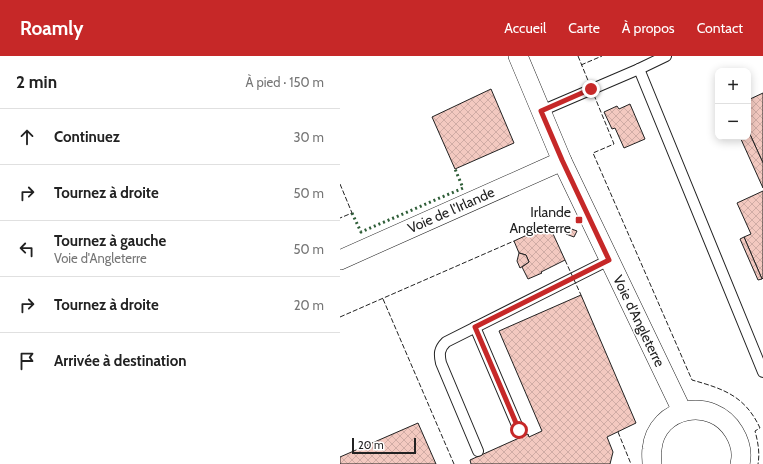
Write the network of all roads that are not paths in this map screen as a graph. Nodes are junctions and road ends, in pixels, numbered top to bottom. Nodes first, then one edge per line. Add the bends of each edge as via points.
1 (518, 56) edge
2 (666, 56) edge
3 (639, 69) junction
4 (541, 111) junction
5 (562, 160) junction
6 (340, 260) edge
7 (609, 260) junction
8 (475, 327) junction
9 (763, 372) edge
10 (682, 411) junction
11 (519, 430) dead end
12 (478, 451) dead end
13 (652, 464) edge
14 (740, 464) edge

1 - 4 street, Voie d'Angleterre
2 - 3 lane
3 - 4 lane
3 - 9 lane
4 - 5 street, Voie d'Angleterre
5 - 6 street, Voie de l'Irlande
5 - 7 street, Voie d'Angleterre
7 - 8 lane
7 - 10 street, Voie d'Angleterre
8 - 11 lane
8 - 12 lane via 446,342 440,348 439,354 440,363
10 - 13 street via 665,422 656,433 652,448
10 - 14 street via 701,409 716,414 729,423 740,441

